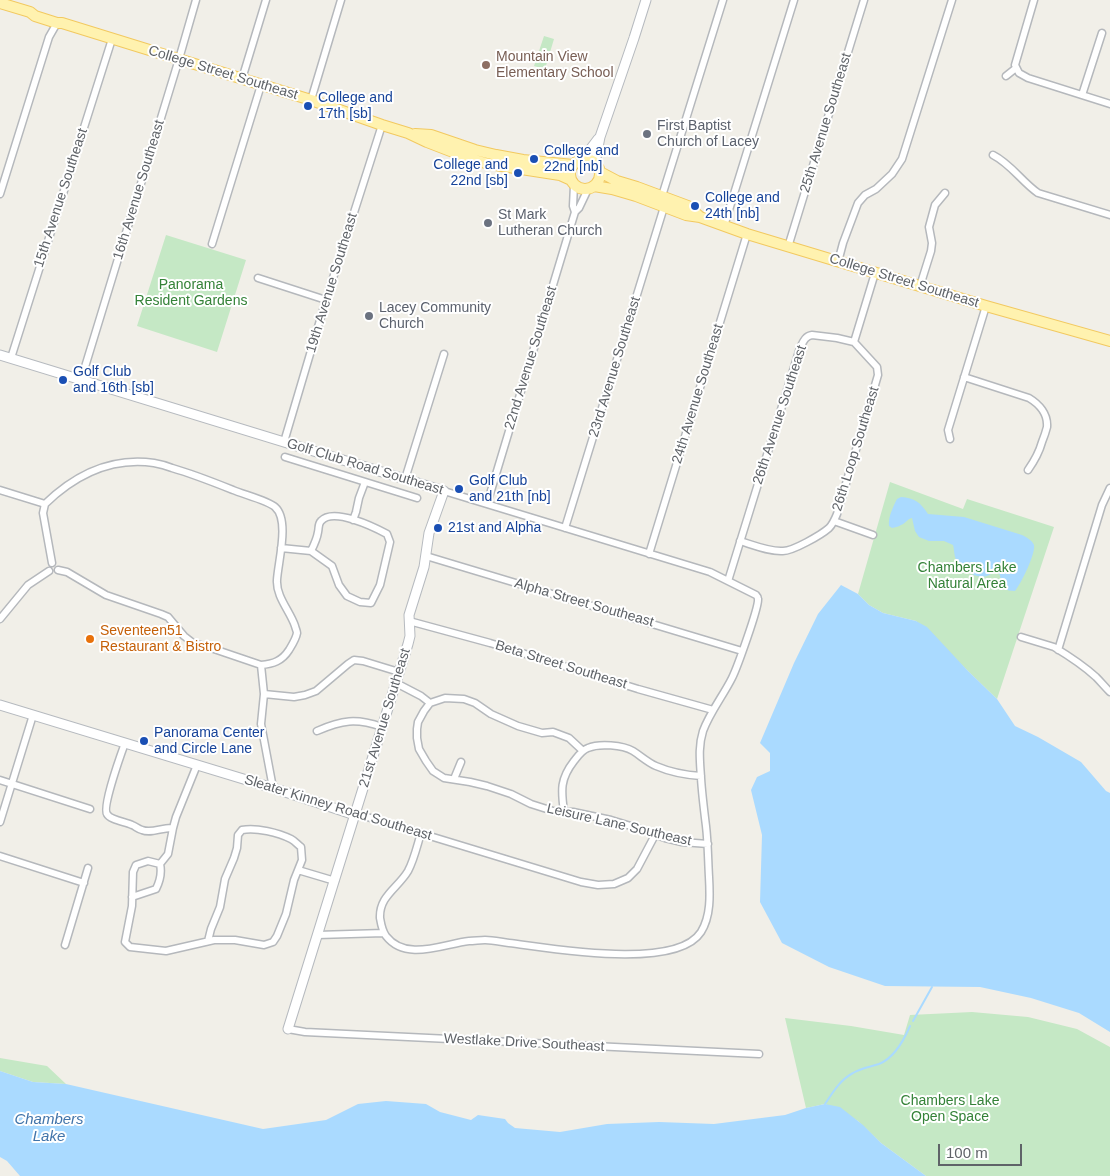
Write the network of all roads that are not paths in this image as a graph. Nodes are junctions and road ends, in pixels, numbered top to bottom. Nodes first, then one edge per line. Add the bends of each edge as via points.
1 (196, 0) edge
2 (266, 0) edge
3 (341, 0) edge
4 (646, 0) edge
5 (723, 0) edge
6 (794, 0) edge
7 (864, 0) edge
8 (952, 0) edge
9 (1034, 0) edge
10 (0, 3) edge
11 (16, 3) edge
12 (0, 8) edge
13 (35, 16) junction
14 (53, 22) junction
15 (1102, 33) dead end
16 (112, 39) junction
17 (179, 60) junction
18 (1016, 68) junction
19 (1006, 76) dead end
20 (242, 79) junction
21 (261, 85) junction
22 (1082, 95) junction
23 (311, 100) junction
24 (1110, 104) edge
25 (382, 125) junction
26 (408, 133) junction
27 (600, 136) junction
28 (993, 155) dead end
29 (583, 159) junction
30 (573, 165) junction
31 (597, 167) junction
32 (572, 182) junction
33 (591, 188) junction
34 (945, 193) dead end
35 (0, 194) edge
36 (662, 196) junction
37 (664, 207) junction
38 (575, 212) junction
39 (1110, 216) edge
40 (700, 217) junction
41 (724, 226) junction
42 (746, 234) junction
43 (212, 244) dead end
44 (788, 247) junction
45 (838, 262) junction
46 (875, 273) junction
47 (258, 278) dead end
48 (920, 286) junction
49 (326, 300) junction
50 (986, 306) junction
51 (1110, 341) edge
52 (854, 342) junction
53 (444, 354) dead end
54 (0, 355) edge
55 (11, 358) junction
56 (964, 377) junction
57 (81, 380) junction
58 (950, 439) dead end
59 (284, 442) junction
60 (285, 457) dead end
61 (1028, 470) dead end
62 (405, 479) junction
63 (365, 482) junction
64 (1110, 488) edge
65 (0, 490) edge
66 (444, 491) junction
67 (417, 498) dead end
68 (45, 504) junction
69 (487, 504) junction
70 (353, 520) junction
71 (834, 521) junction
72 (565, 528) junction
73 (873, 535) dead end
74 (740, 541) junction
75 (281, 548) junction
76 (311, 551) junction
77 (649, 554) junction
78 (426, 556) junction
79 (52, 563) dead end
80 (58, 570) dead end
81 (49, 571) dead end
82 (728, 581) junction
83 (0, 619) edge
84 (409, 621) junction
85 (1021, 637) dead end
86 (1058, 650) junction
87 (742, 651) junction
88 (260, 665) junction
89 (399, 672) junction
90 (396, 683) junction
91 (1110, 692) edge
92 (264, 694) junction
93 (430, 703) junction
94 (0, 705) edge
95 (713, 710) junction
96 (33, 715) junction
97 (382, 727) junction
98 (316, 731) dead end
99 (125, 743) junction
100 (583, 750) junction
101 (461, 762) dead end
102 (197, 765) junction
103 (701, 776) junction
104 (454, 779) junction
105 (0, 780) edge
106 (12, 784) junction
107 (273, 788) junction
108 (90, 809) dead end
109 (564, 812) junction
110 (355, 815) junction
111 (0, 822) edge
112 (173, 828) junction
113 (421, 834) junction
114 (655, 834) junction
115 (708, 844) junction
116 (0, 856) edge
117 (160, 864) junction
118 (88, 868) dead end
119 (298, 870) junction
120 (335, 881) junction
121 (84, 883) junction
122 (132, 897) junction
123 (384, 933) junction
124 (317, 935) junction
125 (208, 942) junction
126 (66, 945) dead end
127 (288, 1029) joint
128 (759, 1054) dead end

1 - 17 street, 16th Avenue Southeast
2 - 20 street
3 - 23 street
4 - 27 street
5 - 36 street
6 - 41 street
7 - 44 street, 25th Avenue Southeast
8 - 45 street via 902,159 892,174 858,203
9 - 18 street via 1017,54
10 - 11 main road, College Street Southeast
11 - 13 main road, College Street Southeast
12 - 13 main road, College Street Southeast
13 - 14 main road, College Street Southeast
14 - 16 main road, College Street Southeast
14 - 35 street
15 - 22 street
16 - 17 main road, College Street Southeast
16 - 55 street, 15th Avenue Southeast
17 - 20 main road, College Street Southeast
17 - 57 street, 16th Avenue Southeast
18 - 19 street
18 - 22 street via 1028,78
20 - 21 main road, College Street Southeast
21 - 23 main road, College Street Southeast
21 - 43 street
22 - 24 street
23 - 25 main road, College Street Southeast
25 - 26 main road, College Street Southeast
25 - 49 street, 19th Avenue Southeast
26 - 30 main road, College Street Southeast via 431,135 496,155
26 - 32 main road, College Street Southeast via 471,160 560,175
27 - 29 street
27 - 31 street
28 - 39 street via 1003,160 1038,193
29 - 30 main road
29 - 31 main road via 591,160
30 - 32 main road via 570,172
31 - 33 main road via 600,177
31 - 36 main road, College Street Southeast via 616,181
32 - 33 main road via 583,189
32 - 38 street, 22nd Avenue Southeast
33 - 37 main road, College Street Southeast via 612,189
33 - 38 street, 22nd Avenue Southeast
34 - 48 street via 936,205 929,227 931,251
36 - 40 main road, College Street Southeast via 688,206
37 - 40 main road, College Street Southeast
37 - 72 street, 23rd Avenue Southeast
38 - 69 street, 22nd Avenue Southeast
40 - 41 main road, College Street Southeast
41 - 42 main road, College Street Southeast
42 - 44 main road, College Street Southeast
42 - 77 street, 24th Avenue Southeast
44 - 45 main road, College Street Southeast
45 - 46 main road, College Street Southeast
46 - 48 main road, College Street Southeast
46 - 52 street
47 - 49 street
48 - 50 main road, College Street Southeast
49 - 59 street, 19th Avenue Southeast
50 - 51 main road, College Street Southeast
50 - 56 street
52 - 71 street, 26th Loop Southeast via 877,367 878,375
52 - 74 street, 26th Avenue Southeast via 812,335 802,342
53 - 62 street
54 - 55 street, Golf Club Road Southeast
55 - 57 street, Golf Club Road Southeast
56 - 58 street via 948,430
56 - 61 street via 1029,398 1038,404 1047,427 1038,456
57 - 59 street, Golf Club Road Southeast
59 - 62 street, Golf Club Road Southeast
60 - 63 street
62 - 66 street, Golf Club Road Southeast
63 - 67 street
63 - 70 street
64 - 86 street
65 - 68 street
66 - 69 street, Golf Club Road Southeast
66 - 78 street, 21st Avenue Southeast via 429,533
68 - 75 street via 80,476 98,469 138,461 156,463 275,507 280,513 283,528
68 - 79 street via 43,513
69 - 72 street, Golf Club Road Southeast
70 - 76 street via 342,516 322,520
70 - 76 street via 387,534 390,542 380,585 371,603 346,596 332,566
71 - 73 street
71 - 74 street, 26th Loop Southeast via 813,538 784,552
72 - 77 street, Golf Club Road Southeast
74 - 82 street, 26th Avenue Southeast
75 - 76 street
75 - 88 street via 277,583 297,632 286,655 278,662
77 - 82 street, Golf Club Road Southeast via 710,572
78 - 84 street, 21st Avenue Southeast
78 - 87 street, Alpha Street Southeast
80 - 88 street via 106,595 168,617 193,643
81 - 83 street via 28,585
82 - 87 street, Golf Club Road Southeast via 758,599
84 - 89 street, 21st Avenue Southeast via 410,636
84 - 95 street, Beta Street Southeast
85 - 86 street
86 - 91 street via 1098,678
87 - 95 street via 732,679
88 - 92 street
89 - 90 street, 21st Avenue Southeast
89 - 92 street via 354,660 316,691 294,697
90 - 93 street
90 - 97 street, 21st Avenue Southeast
92 - 107 street via 261,724
93 - 100 street via 445,698 464,699 506,722 568,738
93 - 104 street, Leisure Lane Southeast via 417,729 419,749 433,771 444,778
94 - 96 street, Sleater Kinney Road Southeast
95 - 103 street via 701,736
96 - 99 street, Sleater Kinney Road Southeast
96 - 106 street
97 - 98 street via 351,720
97 - 110 street, 21st Avenue Southeast
99 - 102 street, Sleater Kinney Road Southeast
99 - 112 street via 106,814 142,830
100 - 103 street via 622,746 656,766
100 - 109 street via 564,777
101 - 104 street
102 - 107 street, Sleater Kinney Road Southeast
102 - 112 street
103 - 115 street
104 - 109 street, Leisure Lane Southeast
105 - 106 street
106 - 108 street
106 - 111 street
107 - 110 street, Sleater Kinney Road Southeast
109 - 114 street, Leisure Lane Southeast via 610,820
110 - 113 street, Sleater Kinney Road Southeast
110 - 120 street, 21st Avenue Southeast
112 - 117 street via 168,854
113 - 114 street, Sleater Kinney Road Southeast via 598,885 614,884 628,878 637,869
113 - 123 street via 408,871 383,903 380,912
114 - 115 street, Leisure Lane Southeast via 682,842
115 - 123 street via 710,887 706,921 700,933 681,947 657,953 608,954 485,940 414,950 394,943
116 - 121 street
117 - 122 street via 160,882 156,890
117 - 122 street via 148,861 136,865
118 - 121 street
119 - 120 street
119 - 125 street via 286,914 274,942 264,945 235,940
119 - 125 street via 302,860 301,847 293,840 263,831 242,830 224,879 220,907
120 - 124 street, 21st Avenue Southeast
121 - 126 street
122 - 125 street via 125,942 130,947 166,951
123 - 124 street
124 - 127 street, 21st Avenue Southeast
127 - 128 street, Westlake Drive Southeast

